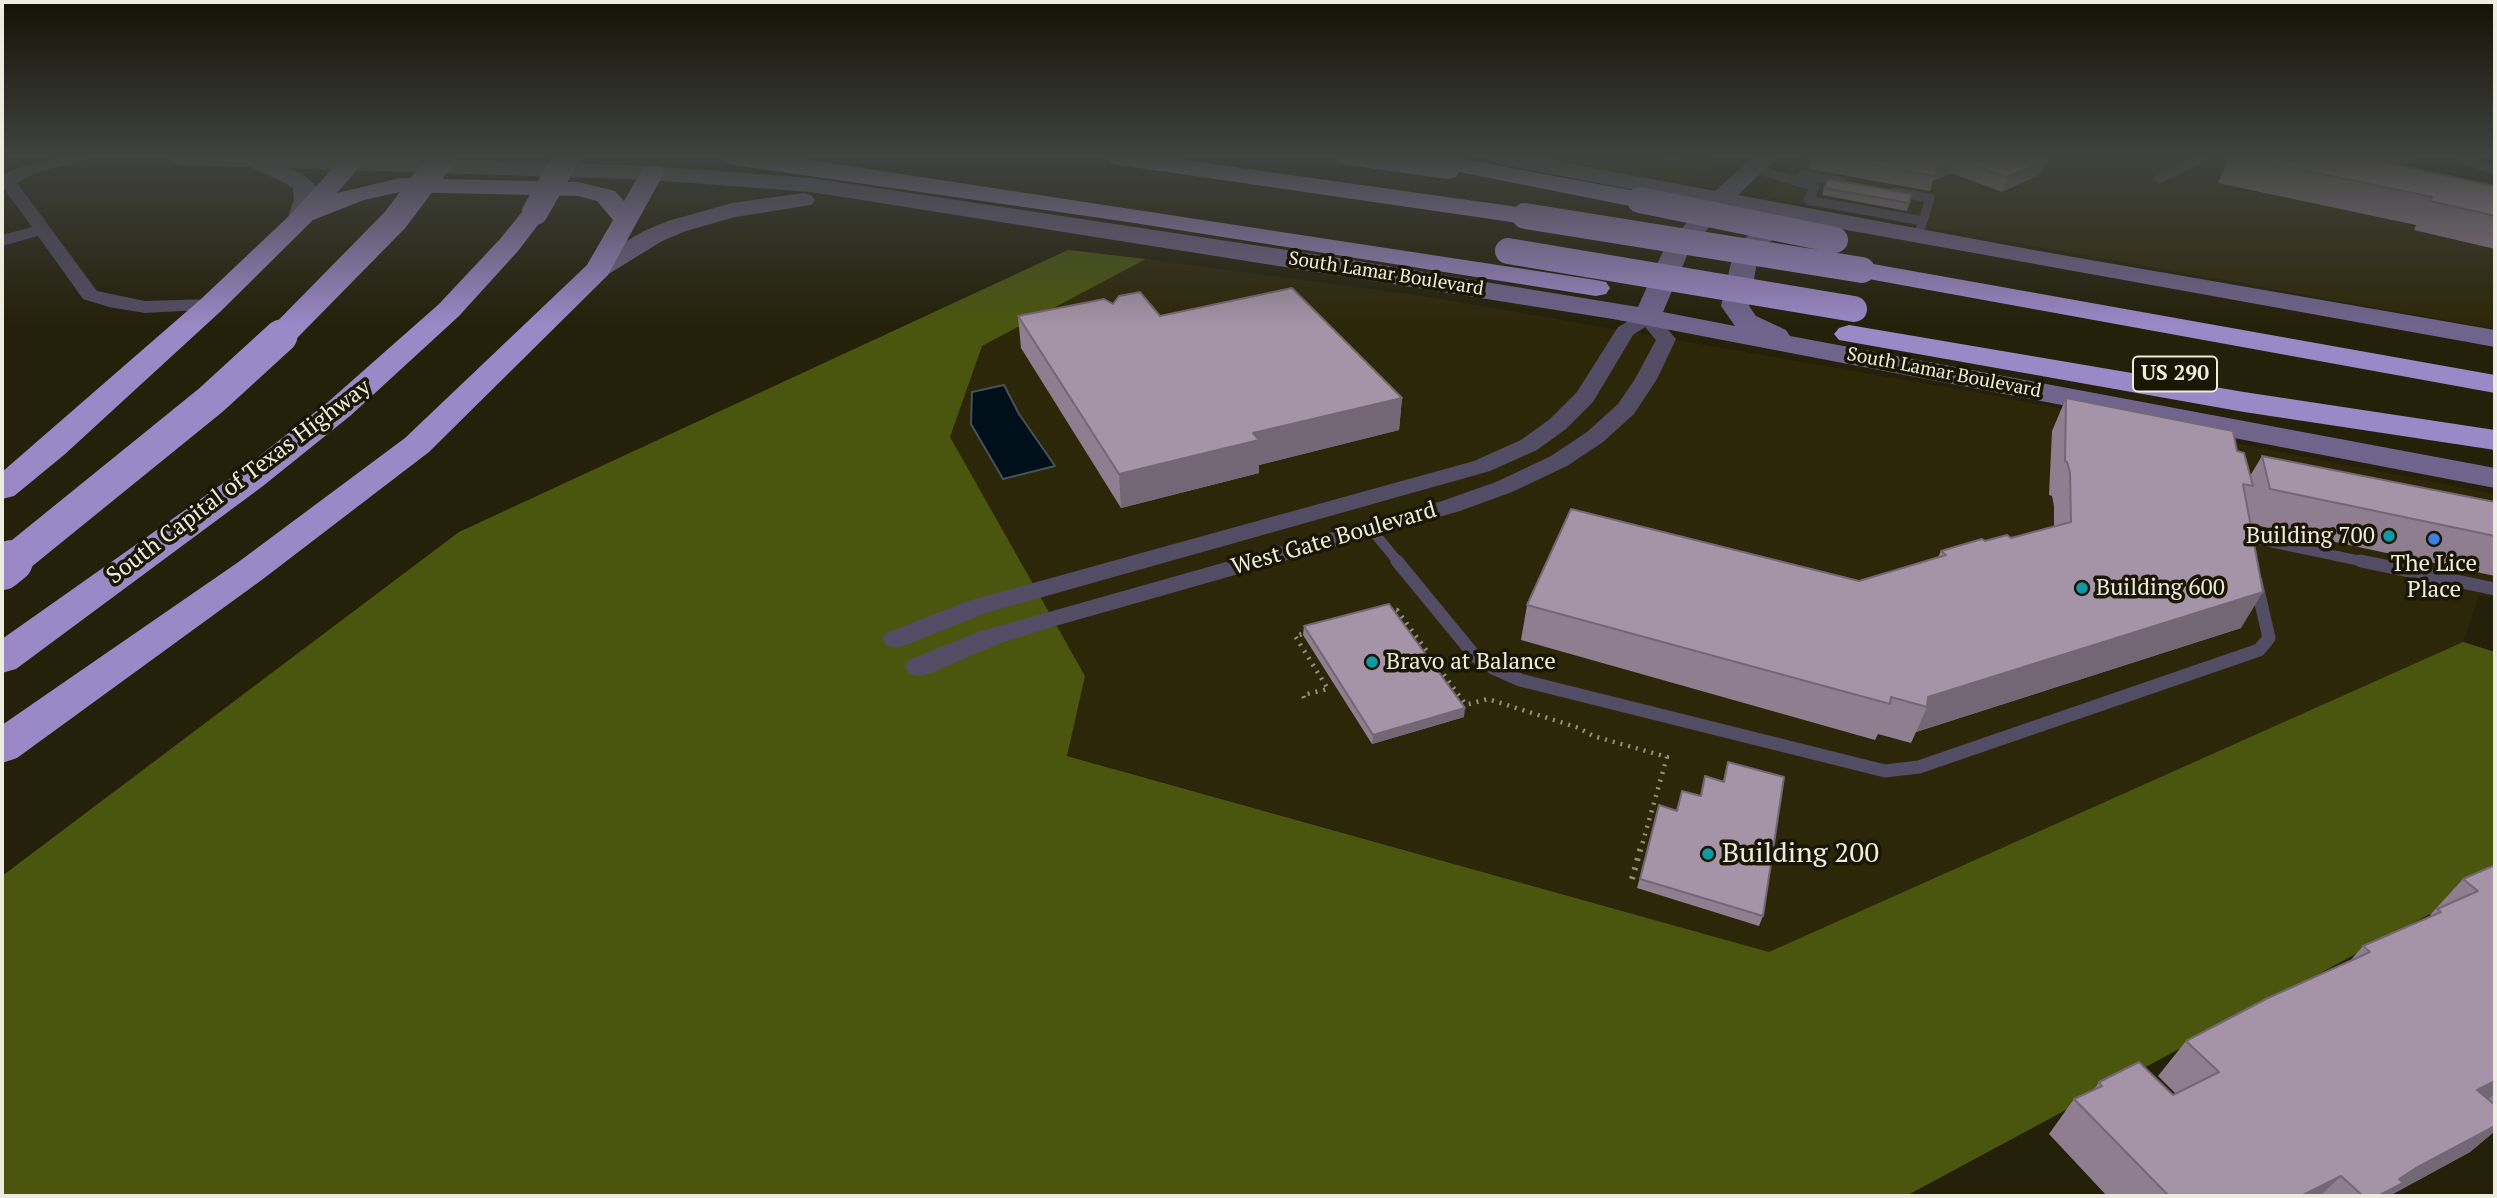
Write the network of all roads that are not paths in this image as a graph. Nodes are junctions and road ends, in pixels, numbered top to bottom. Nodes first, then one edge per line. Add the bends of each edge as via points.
1 (32, 214) edge
2 (301, 214) edge
3 (305, 214) edge
4 (310, 214) edge
5 (400, 214) edge
6 (533, 214) edge
7 (622, 214) edge
8 (629, 214) edge
9 (720, 214) edge
10 (996, 214) edge
11 (1127, 214) edge
12 (1260, 214) edge
13 (1509, 214) edge
14 (1707, 214) edge
15 (1726, 214) edge
16 (1785, 214) edge
17 (1837, 214) edge
18 (1917, 214) edge
19 (300, 219) junction
20 (626, 219) junction
21 (44, 229) junction
22 (2, 240) edge
23 (1894, 241) junction
24 (598, 269) junction
25 (211, 305) junction
26 (1647, 317) junction
27 (1852, 321) junction
28 (2495, 339) edge
29 (1809, 348) junction
30 (2495, 384) edge
31 (2495, 439) edge
32 (2495, 478) edge
33 (2, 489) edge
34 (1371, 529) junction
35 (2, 569) edge
36 (2495, 589) edge
37 (896, 639) dead end
38 (2, 659) edge
39 (919, 667) dead end
40 (2, 747) edge

1 - 21 street
2 - 19 main road
3 - 19 highway
4 - 19 highway
5 - 35 highway, bridge via 294,324 211,400
6 - 38 highway, South Capital of Texas Highway, bridge via 457,301 339,409 251,479
7 - 20 highway
8 - 20 highway
9 - 24 main road via 653,236
10 - 26 main road, South Lamar Boulevard
11 - 27 highway via 1596,288
12 - 27 highway, bridge via 1604,266
13 - 23 highway, US 290, bridge
14 - 26 main road, West Gate Boulevard via 1677,249
15 - 23 highway, bridge
16 - 23 main road
17 - 23 lane
18 - 23 lane
19 - 25 highway
20 - 24 highway
21 - 22 street
21 - 25 street via 90,295 145,307
23 - 28 main road
23 - 29 main road via 1814,225 1769,232 1758,239 1744,263 1735,306 1746,322
23 - 30 highway, US 290
24 - 40 highway via 417,444 250,571
25 - 33 highway
26 - 29 main road, South Lamar Boulevard
26 - 34 street, West Gate Boulevard via 1667,339 1626,409 1595,437 1559,461 1504,487
26 - 37 street, West Gate Boulevard via 1625,331 1585,397 1558,424 1529,445 1482,466 977,607
27 - 31 highway via 2244,402
29 - 32 main road, South Lamar Boulevard
34 - 36 lane via 1475,656 1493,668 1520,680 1885,771 1919,767 2259,650 2269,638 2248,543
34 - 39 street, West Gate Boulevard via 1036,623

